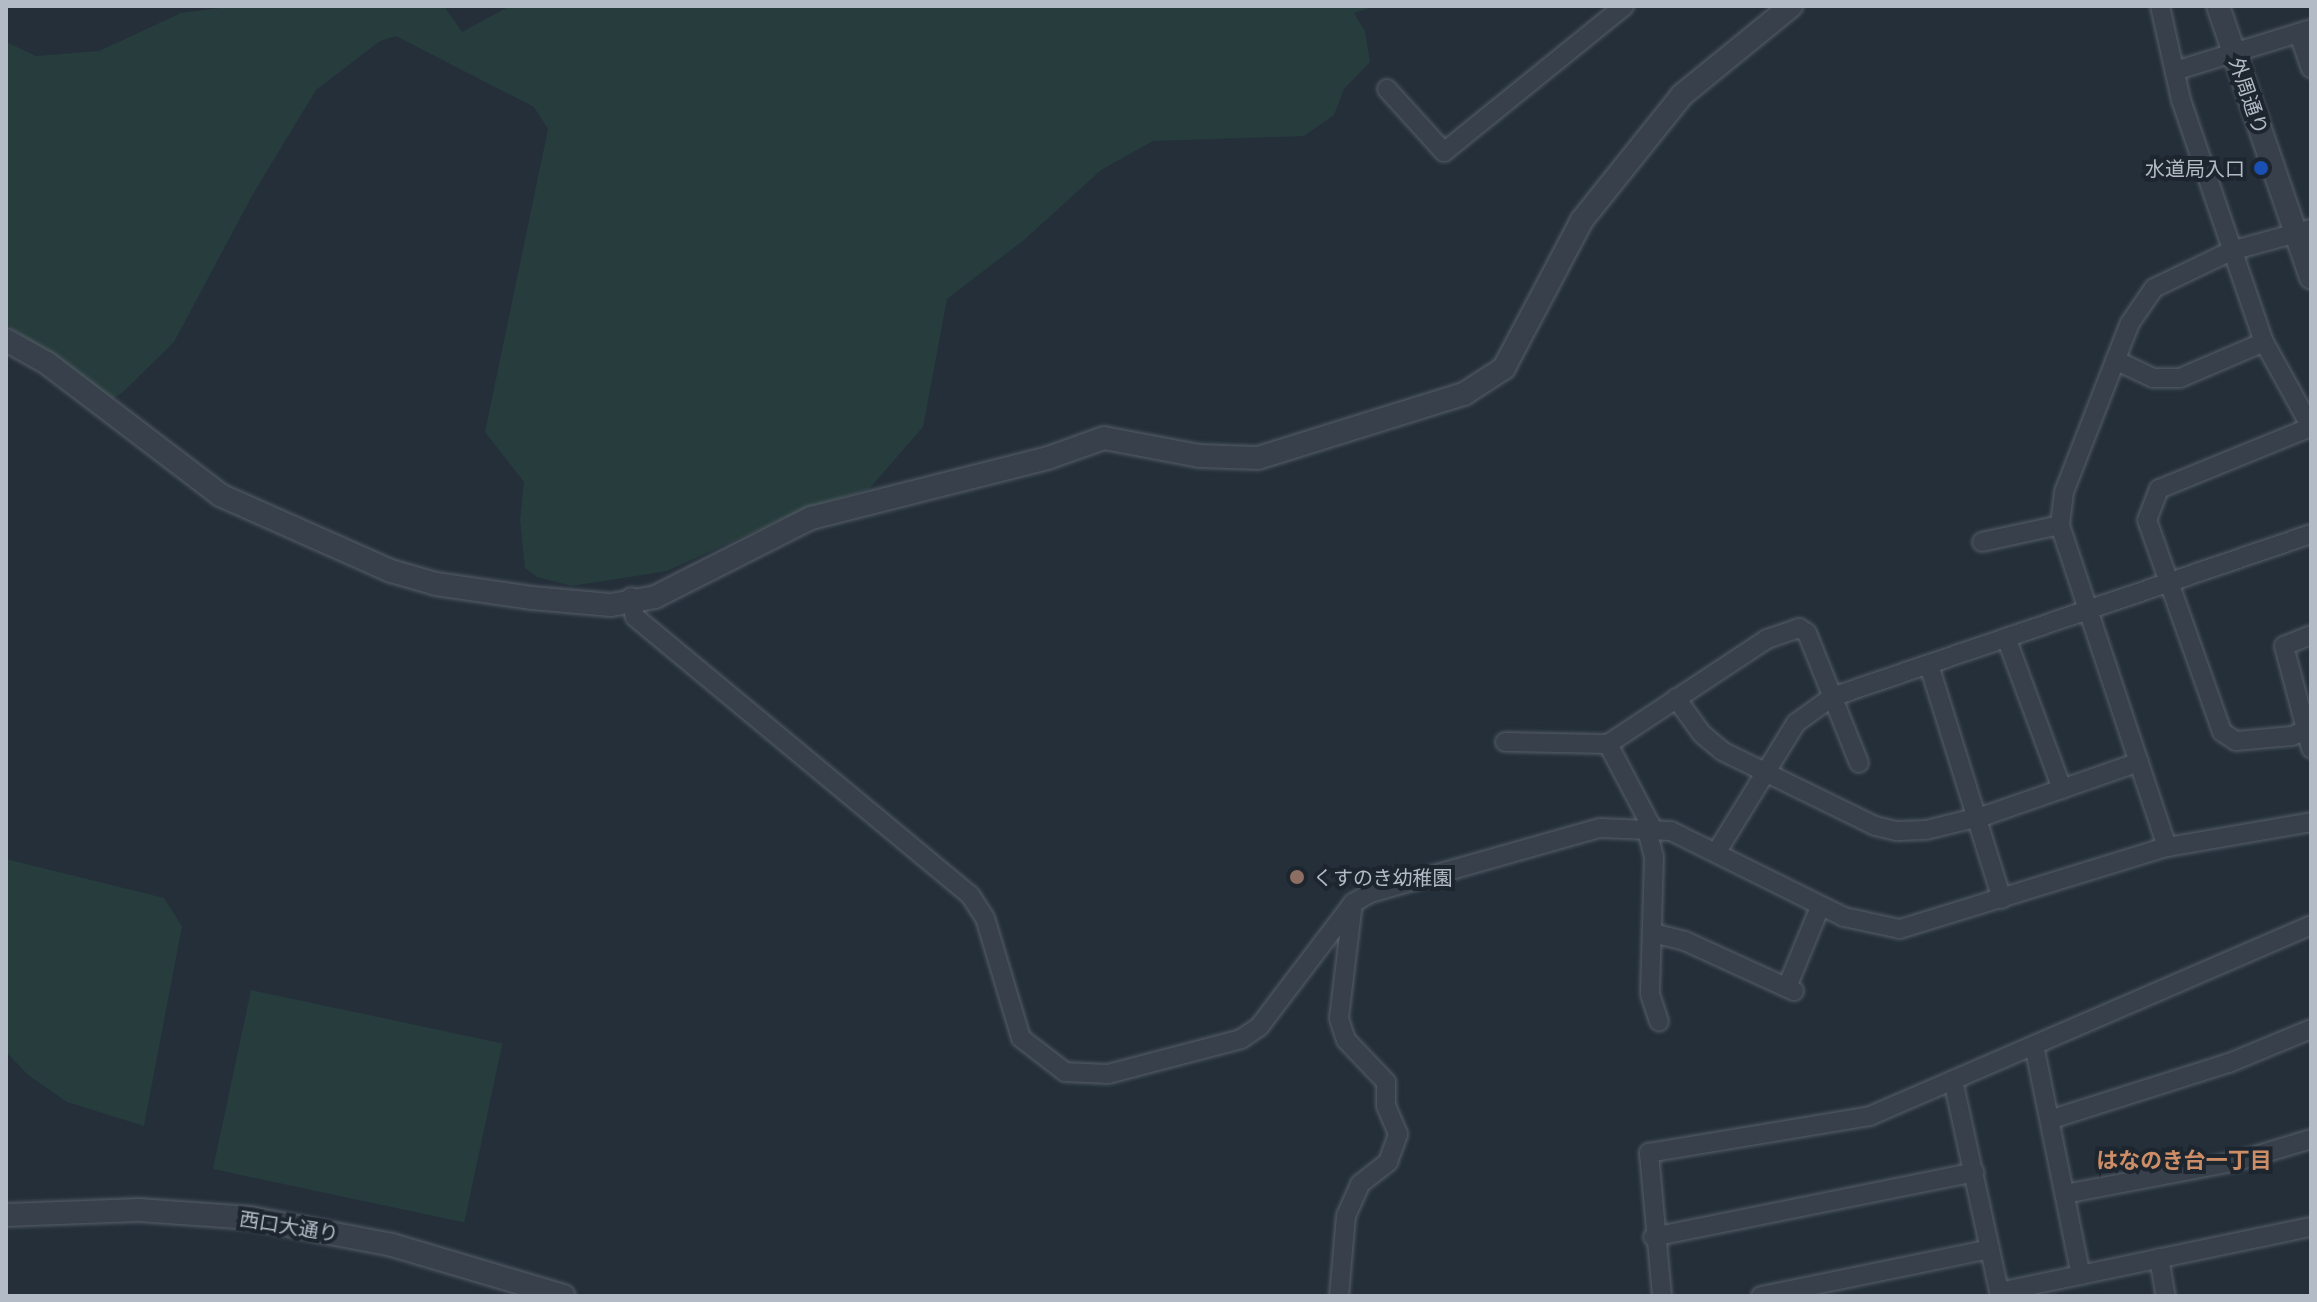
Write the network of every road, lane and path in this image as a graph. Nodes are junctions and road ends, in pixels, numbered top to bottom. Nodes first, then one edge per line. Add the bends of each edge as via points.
1 (1624, 6) edge
2 (1791, 6) edge
3 (2160, 6) edge
4 (2218, 6) edge
5 (2305, 31) edge
6 (2234, 53) junction
7 (2311, 68) edge
8 (2178, 70) junction
9 (1387, 89) dead end
10 (2303, 231) edge
11 (2231, 251) junction
12 (2311, 277) edge
13 (6, 340) edge
14 (2264, 342) junction
15 (2115, 360) junction
16 (2311, 427) edge
17 (2060, 525) junction
18 (2311, 534) edge
19 (1982, 542) dead end
20 (2169, 585) junction
21 (631, 597) junction
22 (2089, 613) junction
23 (2311, 635) edge
24 (2007, 640) junction
25 (1929, 665) junction
26 (1832, 697) junction
27 (1676, 698) junction
28 (2309, 728) edge
29 (1505, 742) dead end
30 (1608, 744) junction
31 (2311, 748) edge
32 (2139, 762) junction
33 (1859, 763) dead end
34 (1765, 772) junction
35 (2062, 789) junction
36 (1978, 818) junction
37 (2311, 822) edge
38 (1646, 827) junction
39 (2167, 847) junction
40 (1716, 853) junction
41 (2002, 899) junction
42 (1353, 903) junction
43 (1820, 907) junction
44 (2310, 931) edge
45 (1653, 933) junction
46 (1659, 1022) dead end
47 (2311, 1029) edge
48 (2034, 1045) junction
49 (1953, 1080) junction
50 (2052, 1119) junction
51 (2311, 1139) edge
52 (1974, 1172) junction
53 (2065, 1194) junction
54 (6, 1215) edge
55 (2311, 1227) edge
56 (1653, 1237) junction
57 (1990, 1249) junction
58 (2159, 1258) junction
59 (2081, 1275) junction
60 (1999, 1294) edge
61 (564, 1296) edge
62 (1339, 1296) edge
63 (1662, 1296) edge
64 (1761, 1296) edge
65 (2166, 1296) edge

1 - 9 street via 1444,152
2 - 21 street via 1682,95 1582,220 1504,368 1464,394 1258,458 1199,456 1104,438 1048,458 811,518 655,597
3 - 8 street
4 - 6 street, 外周通り
5 - 6 street
5 - 7 street
6 - 8 street
6 - 10 street, 外周通り
8 - 11 street via 2181,100
10 - 11 street
10 - 12 street, 外周通り
11 - 14 street
11 - 15 street via 2154,288 2134,316
13 - 21 street via 47,363 220,495 391,571 436,584 532,598 611,605
14 - 15 street via 2180,378 2153,378
14 - 16 street
15 - 17 street via 2070,473
16 - 20 street via 2154,493 2147,520
17 - 19 street
17 - 22 street
18 - 20 street
20 - 22 street
20 - 28 street via 2222,732 2236,741 2292,736
21 - 42 street via 635,617 970,895 985,918 1021,1038 1065,1072 1108,1074 1241,1039 1259,1027
22 - 24 street
22 - 32 street
23 - 28 street via 2284,646
24 - 25 street
24 - 35 street
25 - 26 street
25 - 36 street
26 - 27 street via 1807,633 1799,628 1767,639
26 - 33 street
26 - 34 street via 1796,723
27 - 30 street
27 - 34 street via 1711,742
28 - 31 street
29 - 30 street
30 - 38 street via 1648,819
32 - 35 street
32 - 39 street
34 - 36 street via 1885,829 1926,830
34 - 40 street
35 - 36 street
36 - 41 street
37 - 39 street
38 - 40 street via 1671,831
38 - 42 street via 1600,828 1370,893
38 - 45 street via 1654,857
39 - 41 street
40 - 43 street
41 - 43 street via 1900,929 1862,924
42 - 62 street via 1339,1018 1346,1040 1386,1082 1386,1106 1398,1134 1388,1162 1360,1184 1346,1216
43 - 45 street via 1791,989 1685,941
44 - 48 street
45 - 46 street via 1650,994
47 - 50 street via 2229,1063
48 - 49 street
48 - 50 street
49 - 52 street
49 - 56 street via 1870,1116 1649,1153
50 - 53 street
51 - 53 street via 2238,1161
52 - 56 street
52 - 57 street
53 - 59 street
54 - 61 street, 西口大通り via 139,1210 251,1218 392,1245
55 - 58 street
56 - 63 street
57 - 60 street
57 - 64 street
58 - 59 street
58 - 65 street
59 - 60 street

